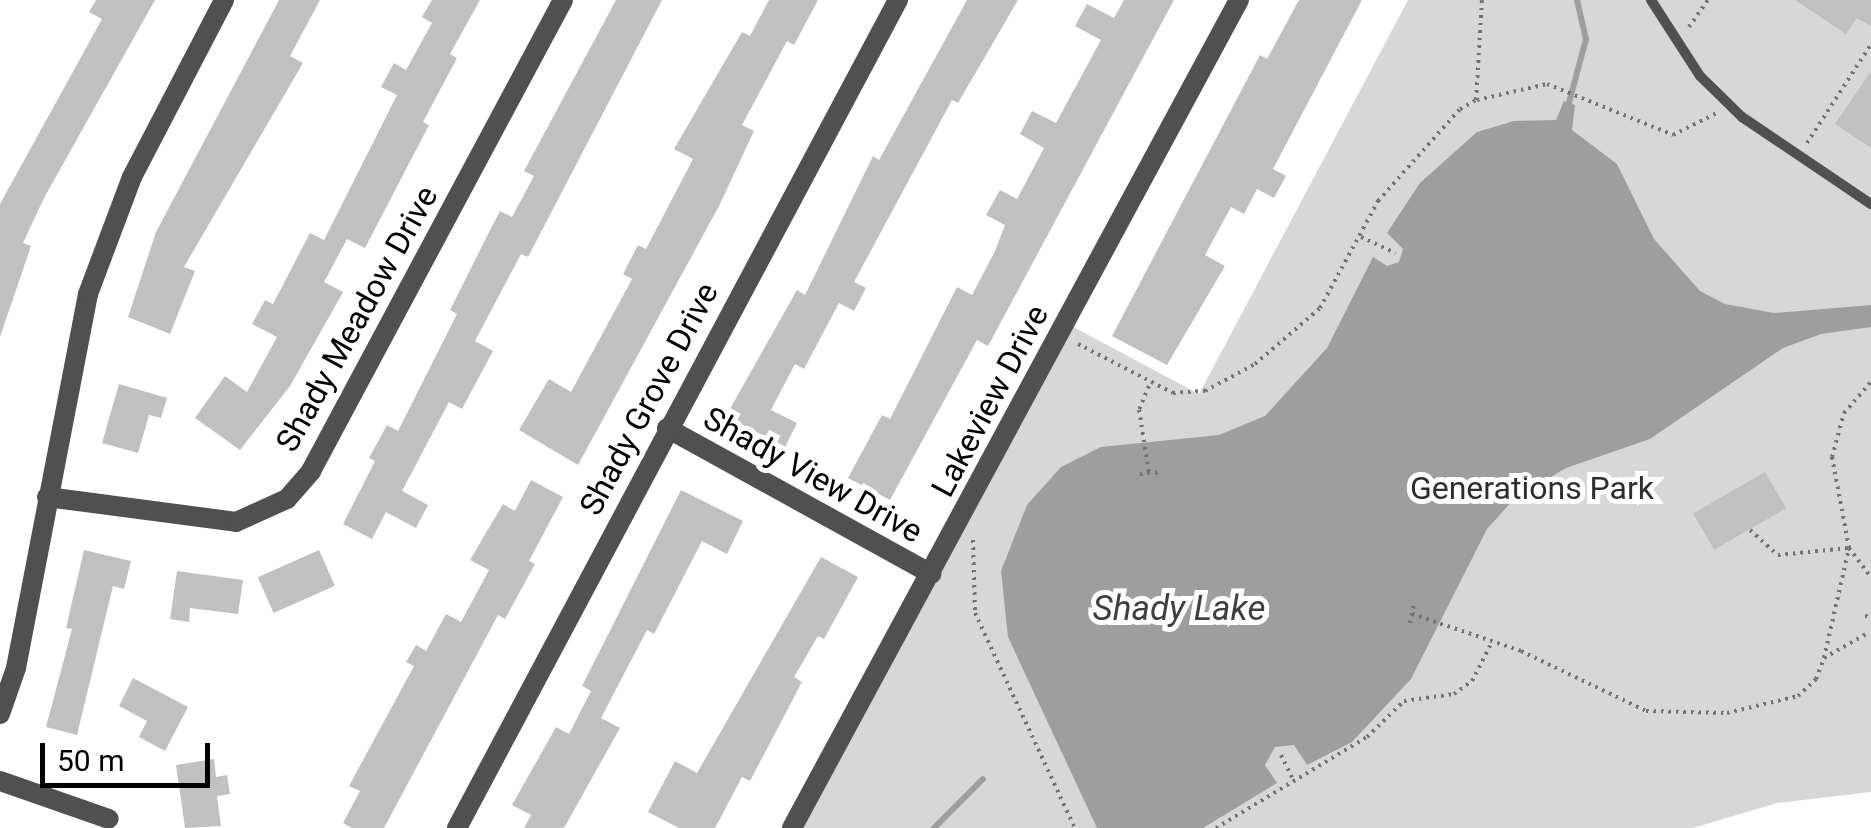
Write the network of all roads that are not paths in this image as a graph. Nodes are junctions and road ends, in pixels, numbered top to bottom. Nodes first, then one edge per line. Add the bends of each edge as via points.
1 (224, 0) edge
2 (563, 0) edge
3 (898, 0) edge
4 (1239, 0) edge
5 (1651, 0) edge
6 (1871, 204) edge
7 (667, 428) junction
8 (47, 497) junction
9 (931, 574) junction
10 (0, 714) edge
11 (0, 781) edge
12 (109, 819) dead end
13 (456, 828) edge
14 (792, 828) edge

1 - 8 street via 108,230 88,294
2 - 8 street, Shady Meadow Drive via 311,471 287,498 236,522
3 - 7 street, Shady Grove Drive
4 - 9 street, Lakeview Drive
5 - 6 lane via 1727,102
7 - 9 street, Shady View Drive
7 - 13 street, Shady Grove Drive
8 - 10 street via 16,668
9 - 14 street, Lakeview Drive
11 - 12 street

